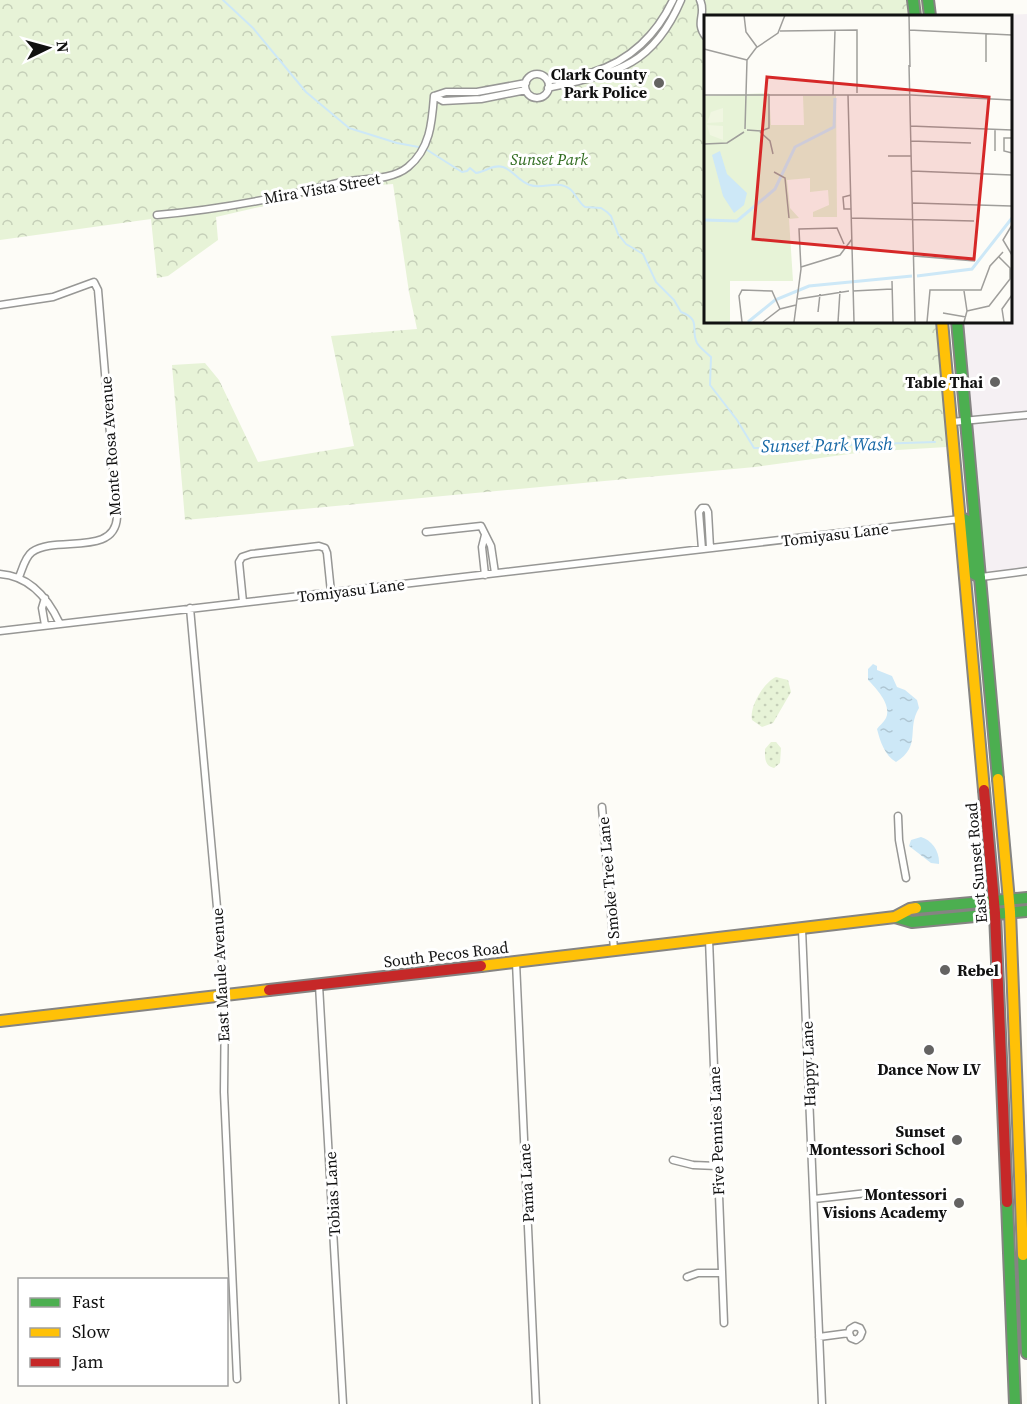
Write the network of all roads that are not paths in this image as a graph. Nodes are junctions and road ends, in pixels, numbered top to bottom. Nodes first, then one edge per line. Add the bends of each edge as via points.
1 (673, 0) edge
2 (681, 0) edge
3 (700, 0) edge
4 (914, 0) edge
5 (928, 0) edge
6 (915, 15) edge
7 (930, 15) edge
8 (704, 34) edge
9 (548, 81) junction
10 (526, 87) junction
11 (548, 88) junction
12 (157, 215) dead end
13 (0, 306) edge
14 (942, 322) edge
15 (957, 322) edge
16 (1027, 415) edge
17 (966, 421) junction
18 (952, 422) junction
19 (960, 519) junction
20 (426, 532) dead end
21 (485, 535) junction
22 (710, 548) junction
23 (702, 549) junction
24 (1027, 571) edge
25 (495, 573) junction
26 (0, 574) edge
27 (485, 574) junction
28 (19, 577) junction
29 (981, 577) junction
30 (966, 578) junction
31 (331, 592) junction
32 (45, 598) junction
33 (243, 602) junction
34 (190, 608) junction
35 (60, 624) junction
36 (45, 625) junction
37 (0, 631) edge
38 (989, 672) junction
39 (974, 674) junction
40 (996, 753) junction
41 (602, 807) dead end
42 (898, 816) dead end
43 (906, 878) dead end
44 (1027, 898) edge
45 (1009, 900) junction
46 (994, 901) junction
47 (1027, 910) edge
48 (1010, 912) junction
49 (996, 913) junction
50 (895, 917) junction
51 (802, 928) junction
52 (709, 939) junction
53 (614, 949) junction
54 (516, 961) junction
55 (319, 985) junction
56 (225, 996) junction
57 (0, 1021) edge
58 (1000, 1039) junction
59 (1017, 1096) junction
60 (1003, 1104) junction
61 (1019, 1146) junction
62 (673, 1160) dead end
63 (717, 1166) junction
64 (876, 1192) dead end
65 (814, 1199) junction
66 (722, 1273) junction
67 (687, 1277) dead end
68 (1024, 1282) junction
69 (1010, 1283) junction
70 (724, 1323) dead end
71 (849, 1334) dead end
72 (819, 1337) junction
73 (1027, 1353) edge
74 (237, 1379) dead end
75 (343, 1404) edge
76 (536, 1404) edge
77 (822, 1404) edge
78 (1015, 1404) edge

1 - 9 street, Mira Vista Street via 667,14 631,54 592,72
2 - 11 street, Mira Vista Street via 661,37 623,69
3 - 8 street via 703,7 699,22
4 - 6 main road
5 - 7 main road
9 - 10 street, Mira Vista Street via 536,74 529,78
9 - 11 street
10 - 11 street, Mira Vista Street via 529,95 536,98 544,96
10 - 12 street, Mira Vista Street via 434,96 432,127 424,148 403,171 389,176
13 - 28 street, Monte Rosa Avenue via 53,297 94,282 98,290 117,517 109,536 101,540 33,551
14 - 18 main road, East Sunset Road
15 - 17 main road, East Sunset Road
16 - 17 street
17 - 18 street
17 - 29 main road, East Sunset Road
18 - 19 main road, East Sunset Road
19 - 22 street, Tomiyasu Lane
19 - 29 main road via 967,522 974,574
19 - 30 main road, East Sunset Road
20 - 21 street via 481,526
21 - 25 street via 491,546
21 - 27 street
22 - 23 street, Tomiyasu Lane
22 - 23 street via 708,512 702,508
23 - 25 street, Tomiyasu Lane
24 - 29 street
25 - 27 street, Tomiyasu Lane
26 - 28 street
27 - 31 street, Tomiyasu Lane
28 - 32 street
29 - 38 main road, East Sunset Road
30 - 38 main road via 981,663
30 - 39 main road, East Sunset Road
31 - 33 street, Tomiyasu Lane
31 - 33 street via 325,548 251,554 239,562
32 - 35 street
32 - 36 street
33 - 34 street, Tomiyasu Lane
34 - 35 street, Tomiyasu Lane
34 - 56 street, East Maule Avenue
35 - 36 street, Tomiyasu Lane
36 - 37 street, Tomiyasu Lane
38 - 40 main road, East Sunset Road
39 - 40 main road via 982,683 986,725
39 - 46 main road, East Sunset Road
40 - 45 main road, East Sunset Road
41 - 53 street, Smoke Tree Lane
42 - 43 street
44 - 45 main road, South Pecos Road
45 - 46 main road, South Pecos Road
45 - 48 main road, East Sunset Road
46 - 49 main road, East Sunset Road
46 - 50 main road, South Pecos Road via 910,909
47 - 48 main road, South Pecos Road
48 - 49 main road, South Pecos Road
48 - 59 main road, East Sunset Road
49 - 50 main road, South Pecos Road via 912,922
49 - 58 main road, East Sunset Road
50 - 51 main road, South Pecos Road
51 - 52 main road, South Pecos Road
51 - 65 street, Happy Lane
52 - 53 main road, South Pecos Road
52 - 63 street, Five Pennies Lane
53 - 54 main road, South Pecos Road
54 - 55 main road, South Pecos Road
54 - 76 street, Pama Lane
55 - 56 main road, South Pecos Road
55 - 75 street, Tobias Lane
56 - 57 main road, South Pecos Road
56 - 74 street, East Maule Avenue via 224,1092
58 - 59 main road via 1006,1048 1009,1081
58 - 60 main road, East Sunset Road
59 - 61 main road, East Sunset Road
60 - 61 main road via 1010,1105
60 - 69 main road, East Sunset Road
61 - 68 main road, East Sunset Road
62 - 63 street via 693,1166
63 - 66 street, Five Pennies Lane
64 - 65 street
65 - 72 street, Happy Lane
66 - 67 street
66 - 70 street, Five Pennies Lane
68 - 69 main road
68 - 73 main road, East Sunset Road
69 - 78 main road, East Sunset Road
71 - 72 street
72 - 77 street, Happy Lane

